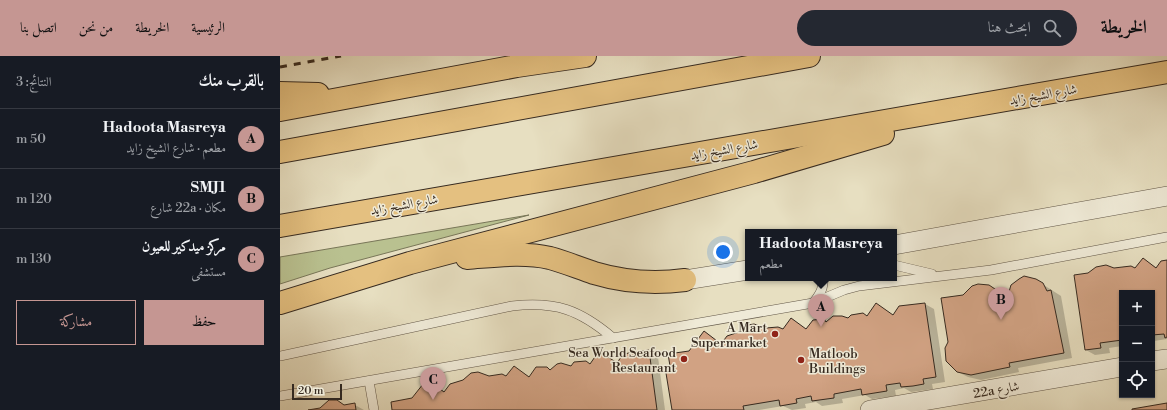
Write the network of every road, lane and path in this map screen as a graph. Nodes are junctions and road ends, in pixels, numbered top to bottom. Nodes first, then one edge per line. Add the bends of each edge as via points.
1 (585, 56) edge
2 (809, 56) edge
3 (1167, 72) edge
4 (280, 92) edge
5 (345, 98) junction
6 (280, 110) edge
7 (951, 110) junction
8 (280, 152) edge
9 (1167, 196) edge
10 (280, 226) edge
11 (1167, 237) edge
12 (897, 244) edge
13 (410, 263) junction
14 (897, 267) edge
15 (745, 270) edge
16 (939, 276) junction
17 (685, 280) joint
18 (824, 281) edge
19 (280, 303) edge
20 (813, 303) junction
21 (613, 338) junction
22 (280, 356) edge
23 (1167, 359) edge
24 (1155, 361) edge
25 (1119, 368) edge
26 (369, 381) junction
27 (280, 396) edge
28 (374, 410) edge
29 (870, 410) edge

1 - 5 highway
2 - 8 highway
3 - 7 highway, شارع الشيخ زايد
4 - 5 highway
5 - 6 highway
7 - 10 highway, شارع الشيخ زايد
7 - 13 highway via 884,134 776,166
9 - 12 street
11 - 16 lane via 991,270
13 - 17 highway via 524,255 550,258 593,273 628,281
13 - 19 highway
14 - 16 lane
15 - 17 street
16 - 20 lane via 859,286
18 - 20 lane via 820,293
20 - 21 lane
21 - 22 lane via 587,318 569,310 551,305 532,304 512,306
21 - 26 lane
23 - 24 street
25 - 29 street, 22a شارع
26 - 27 lane
26 - 28 lane

